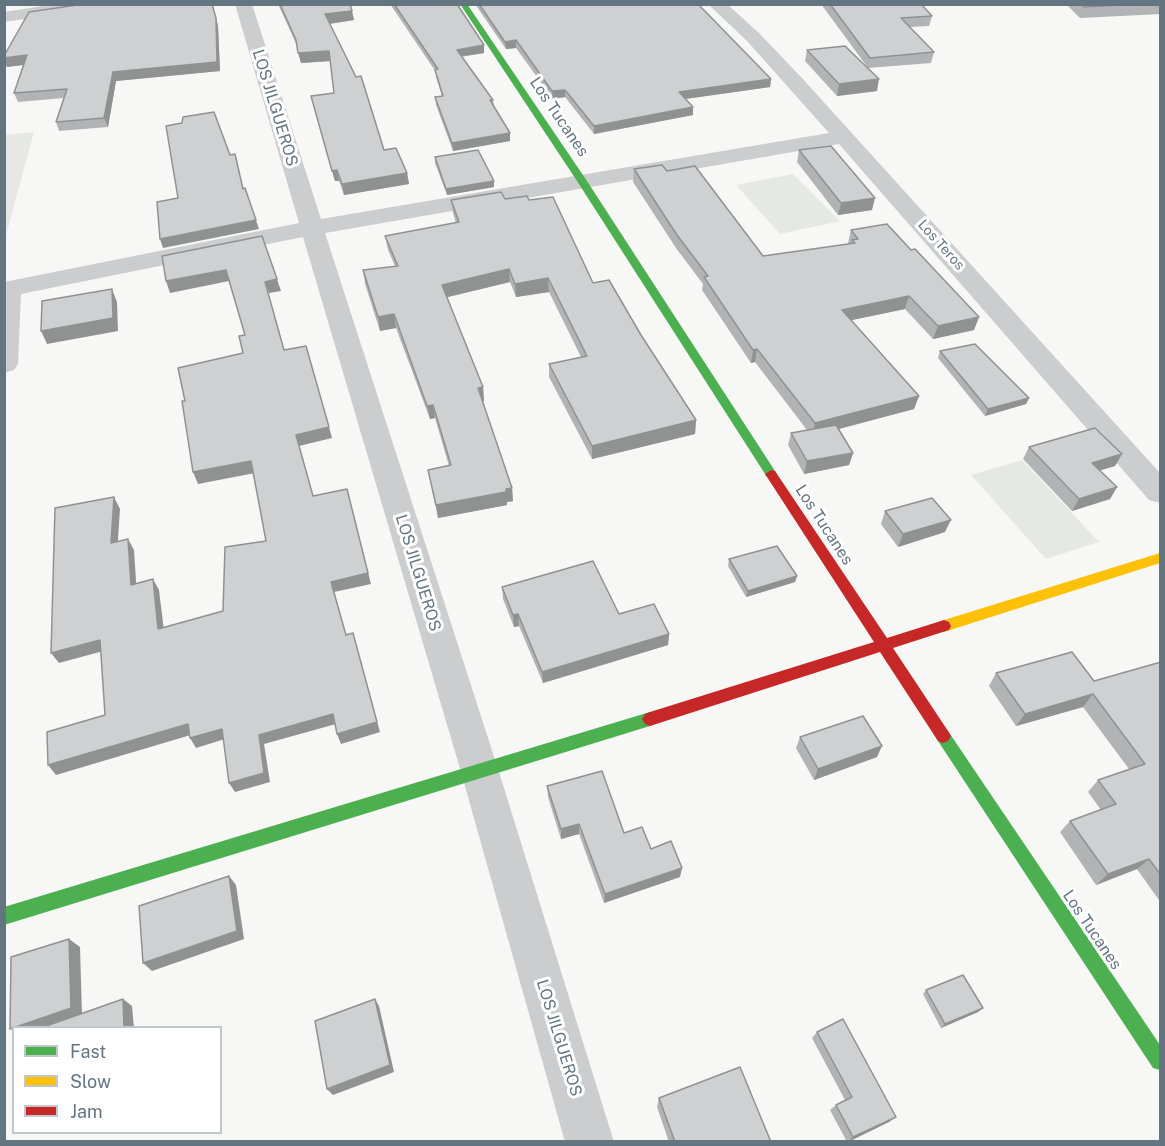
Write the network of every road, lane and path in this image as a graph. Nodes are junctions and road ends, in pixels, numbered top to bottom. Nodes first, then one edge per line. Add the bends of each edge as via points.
1 (96, 4) edge
2 (243, 4) edge
3 (464, 4) edge
4 (716, 4) edge
5 (4, 17) edge
6 (845, 137) junction
7 (582, 181) junction
8 (311, 228) junction
9 (7, 290) edge
10 (4, 364) edge
11 (1161, 492) edge
12 (1161, 558) edge
13 (882, 645) junction
14 (480, 772) junction
15 (4, 916) edge
16 (1161, 1061) edge
17 (590, 1142) edge

1 - 5 street
2 - 8 street, LOS JILGUEROS
3 - 7 street, Los Tucanes
4 - 6 street, Los Teros via 753,37
6 - 7 street
6 - 11 street, Los Teros
7 - 8 street
7 - 13 street, Los Tucanes
8 - 9 street
8 - 14 street, LOS JILGUEROS
9 - 10 street
12 - 13 street
13 - 14 street
13 - 16 street, Los Tucanes
14 - 15 street
14 - 17 street, LOS JILGUEROS

